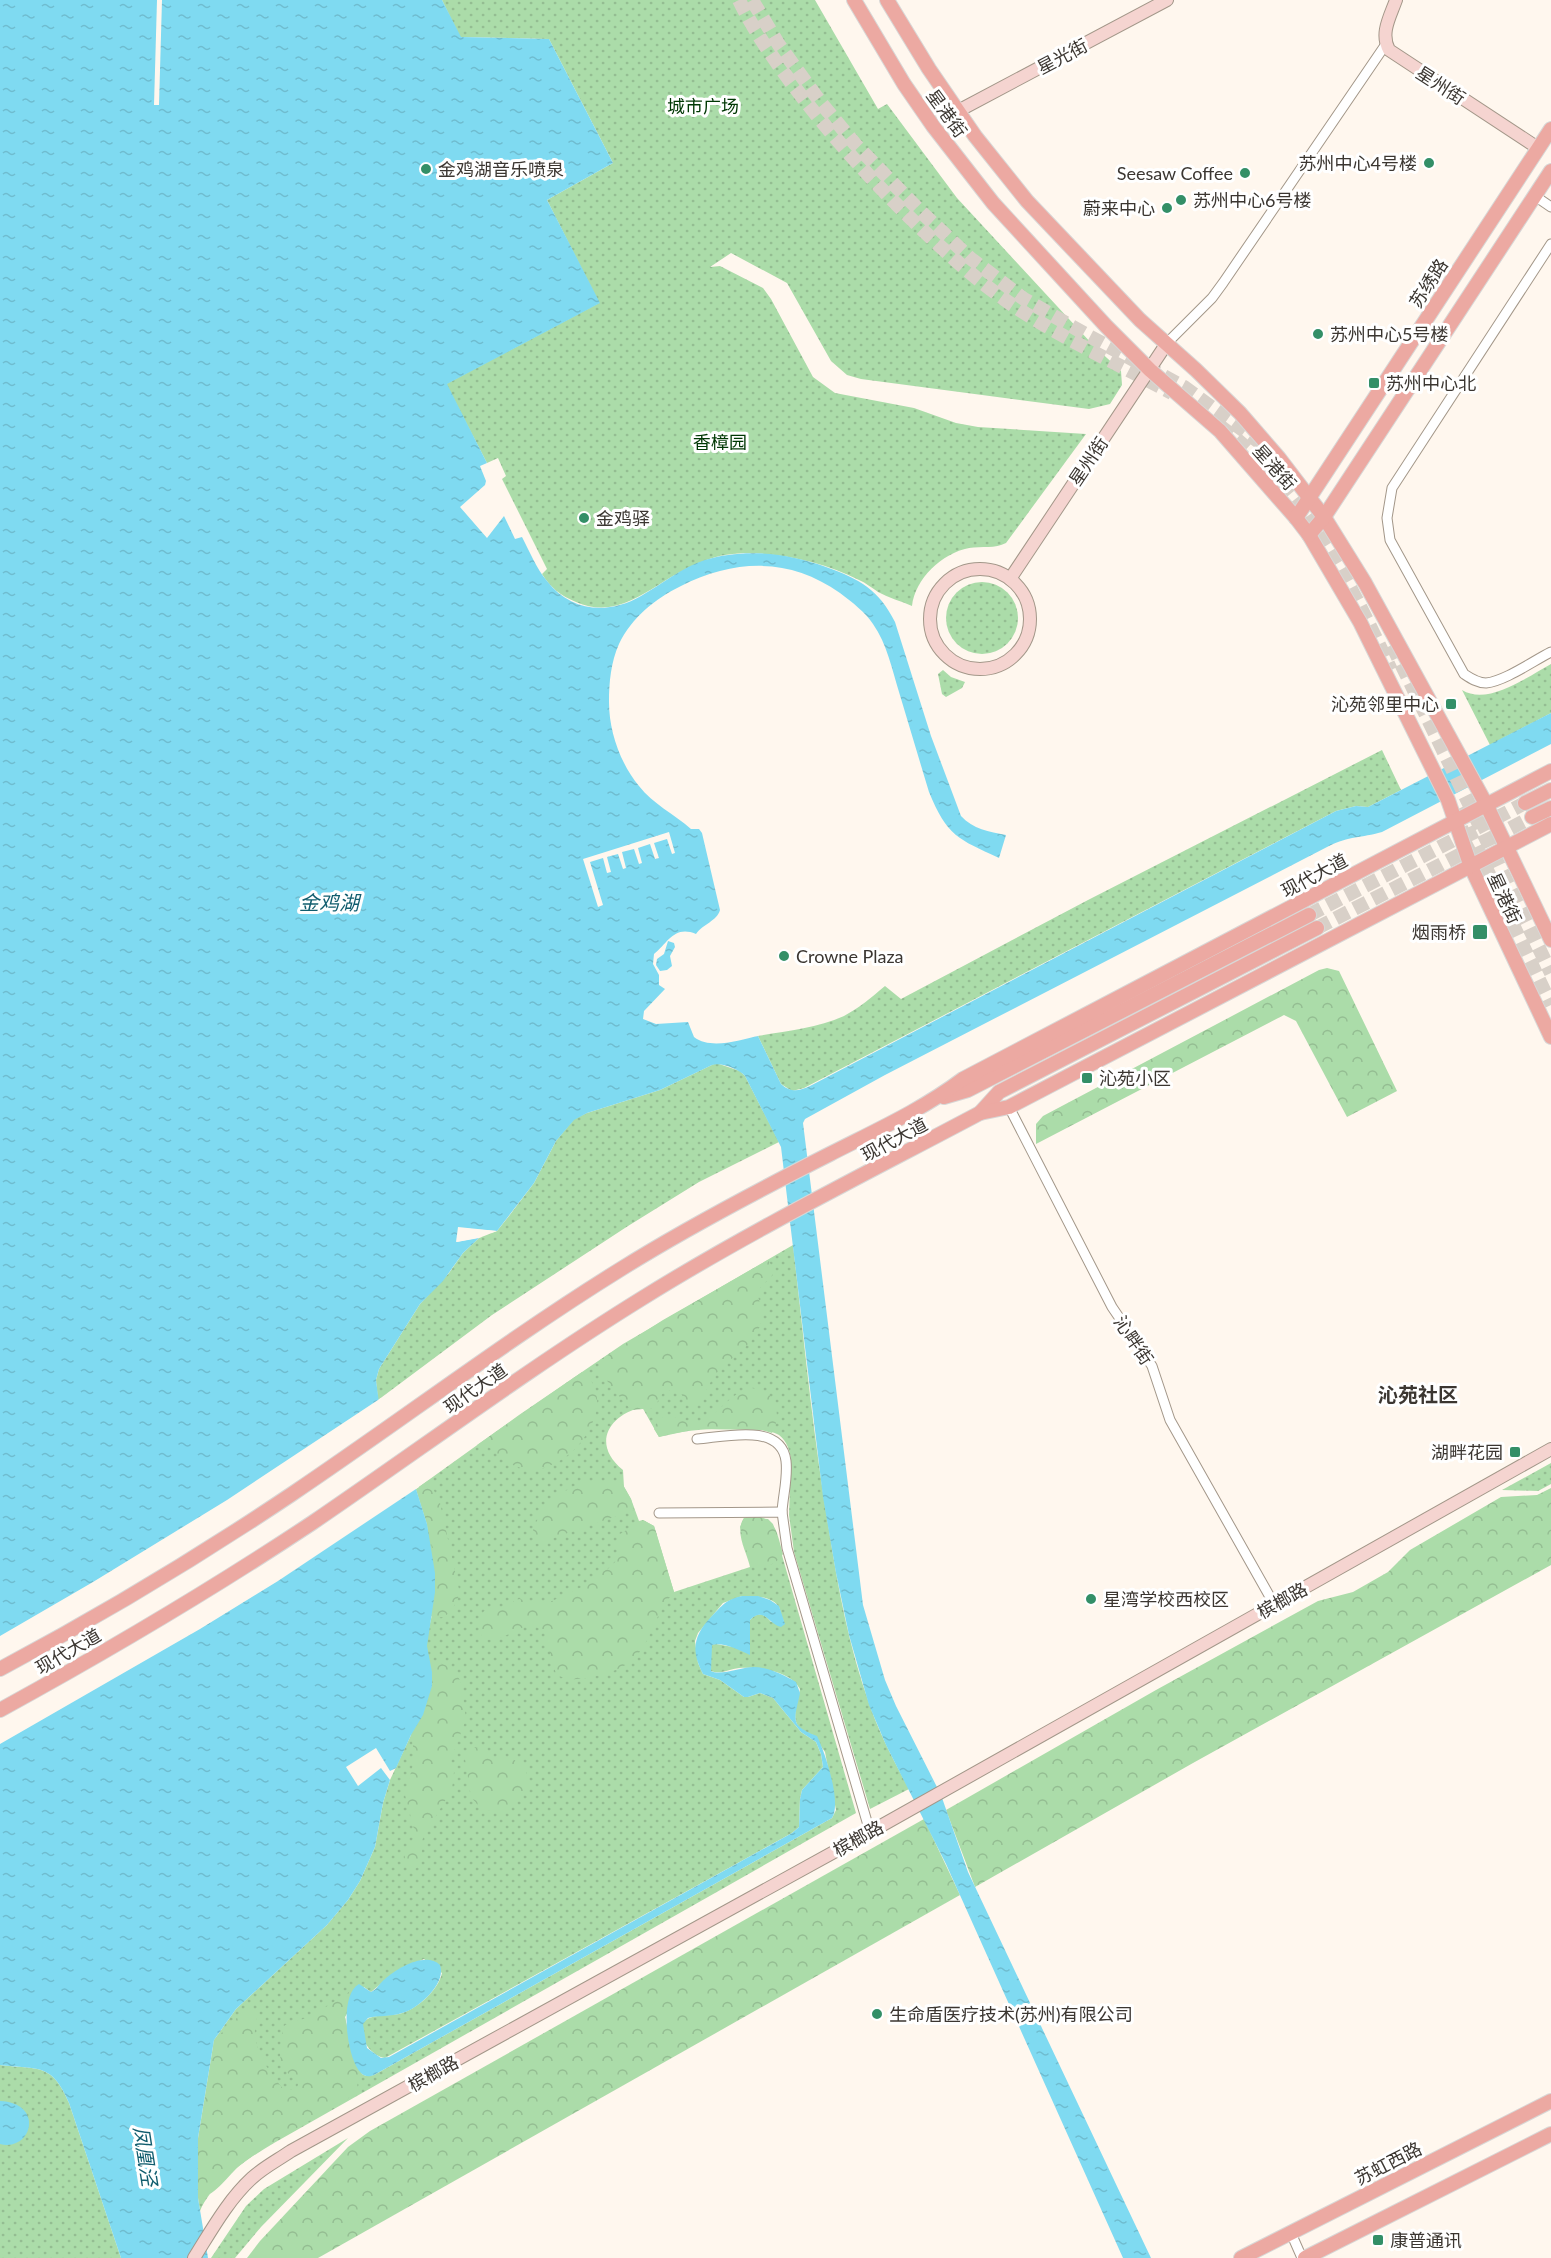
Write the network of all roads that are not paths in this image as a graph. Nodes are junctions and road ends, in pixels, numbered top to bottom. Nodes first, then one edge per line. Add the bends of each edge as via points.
1 (854, 0) edge
2 (887, 0) edge
3 (1167, 0) edge
4 (1396, 0) edge
5 (1386, 44) junction
6 (958, 111) junction
7 (1551, 129) edge
8 (1538, 148) junction
9 (1548, 181) edge
10 (1535, 196) junction
11 (1551, 207) edge
12 (1551, 244) edge
13 (1167, 344) junction
14 (1150, 370) junction
15 (1309, 496) junction
16 (1324, 517) junction
17 (1296, 518) junction
18 (1309, 536) junction
19 (1010, 579) junction
20 (1551, 652) edge
21 (1551, 771) edge
22 (1551, 790) edge
23 (1486, 804) junction
24 (1525, 804) tunnel mouth
25 (1551, 808) edge
26 (1532, 817) tunnel mouth
27 (1455, 820) junction
28 (1551, 824) edge
29 (1508, 847) junction
30 (1471, 867) junction
31 (1309, 915) tunnel mouth
32 (1317, 928) tunnel mouth
33 (1551, 940) edge
34 (1551, 1037) edge
35 (937, 1099) junction
36 (1009, 1107) junction
37 (980, 1113) junction
38 (697, 1438) dead end
39 (1551, 1449) edge
40 (782, 1512) junction
41 (659, 1513) dead end
42 (1274, 1604) junction
43 (0, 1669) edge
44 (0, 1710) edge
45 (870, 1832) junction
46 (1551, 2101) edge
47 (1551, 2133) edge
48 (1291, 2233) junction
49 (194, 2258) edge
50 (1241, 2258) edge
51 (1304, 2258) edge

1 - 14 main road, 星港街 via 904,84 974,180 1028,243
2 - 6 main road, 星港街
3 - 6 main road, 星光街
4 - 5 main road via 1386,28
5 - 8 main road, 星州街 via 1396,56
5 - 13 street via 1223,283
6 - 13 main road, 星港街 via 1027,201
7 - 8 main road, 苏绣路
8 - 15 main road, 苏绣路
9 - 10 main road
10 - 11 street
10 - 16 main road
12 - 20 street via 1392,488 1387,518 1390,540 1464,674 1484,683 1497,680
13 - 14 main road, 星州街
13 - 15 main road, 星港街 via 1240,413
14 - 17 main road, 星港街 via 1220,431
14 - 19 main road, 星州街
15 - 16 main road, 星港街
15 - 17 main road, 苏绣路
16 - 18 main road
16 - 23 main road, 星港街 via 1365,583
17 - 18 main road, 星港街
18 - 27 main road, 星港街 via 1369,640
19 - 19 main road via 990,570 969,570 944,584 933,604 930,624 933,638 948,658 970,668 994,667 1011,658 1023,645 1030,627 1029,609 1023,592
21 - 23 main road, 现代大道
22 - 24 main road
23 - 27 main road, 现代大道
23 - 29 main road, 星港街
25 - 26 main road
27 - 30 main road, 星港街
27 - 35 main road, 现代大道 via 963,1079
28 - 29 main road, 现代大道
29 - 30 main road, 现代大道
29 - 33 main road, 星港街
30 - 34 main road, 星港街
30 - 36 main road, 现代大道
31 - 35 main road, 现代大道 via 968,1090
32 - 37 main road, 现代大道 via 999,1092
35 - 43 main road, 现代大道 via 782,1178 621,1269 214,1544
36 - 37 main road, 现代大道
36 - 42 street, 沁畔街 via 1112,1307 1152,1366 1170,1420
37 - 44 main road, 现代大道 via 786,1215 641,1299 234,1574
38 - 40 street via 753,1435 774,1439 786,1460
39 - 42 main road, 槟榔路
40 - 41 street
40 - 45 street via 787,1548
42 - 45 main road, 槟榔路
45 - 49 main road, 槟榔路 via 291,2151 238,2193
46 - 48 main road, 苏虹西路
47 - 51 main road
48 - 50 main road, 苏虹西路
48 - 51 street

